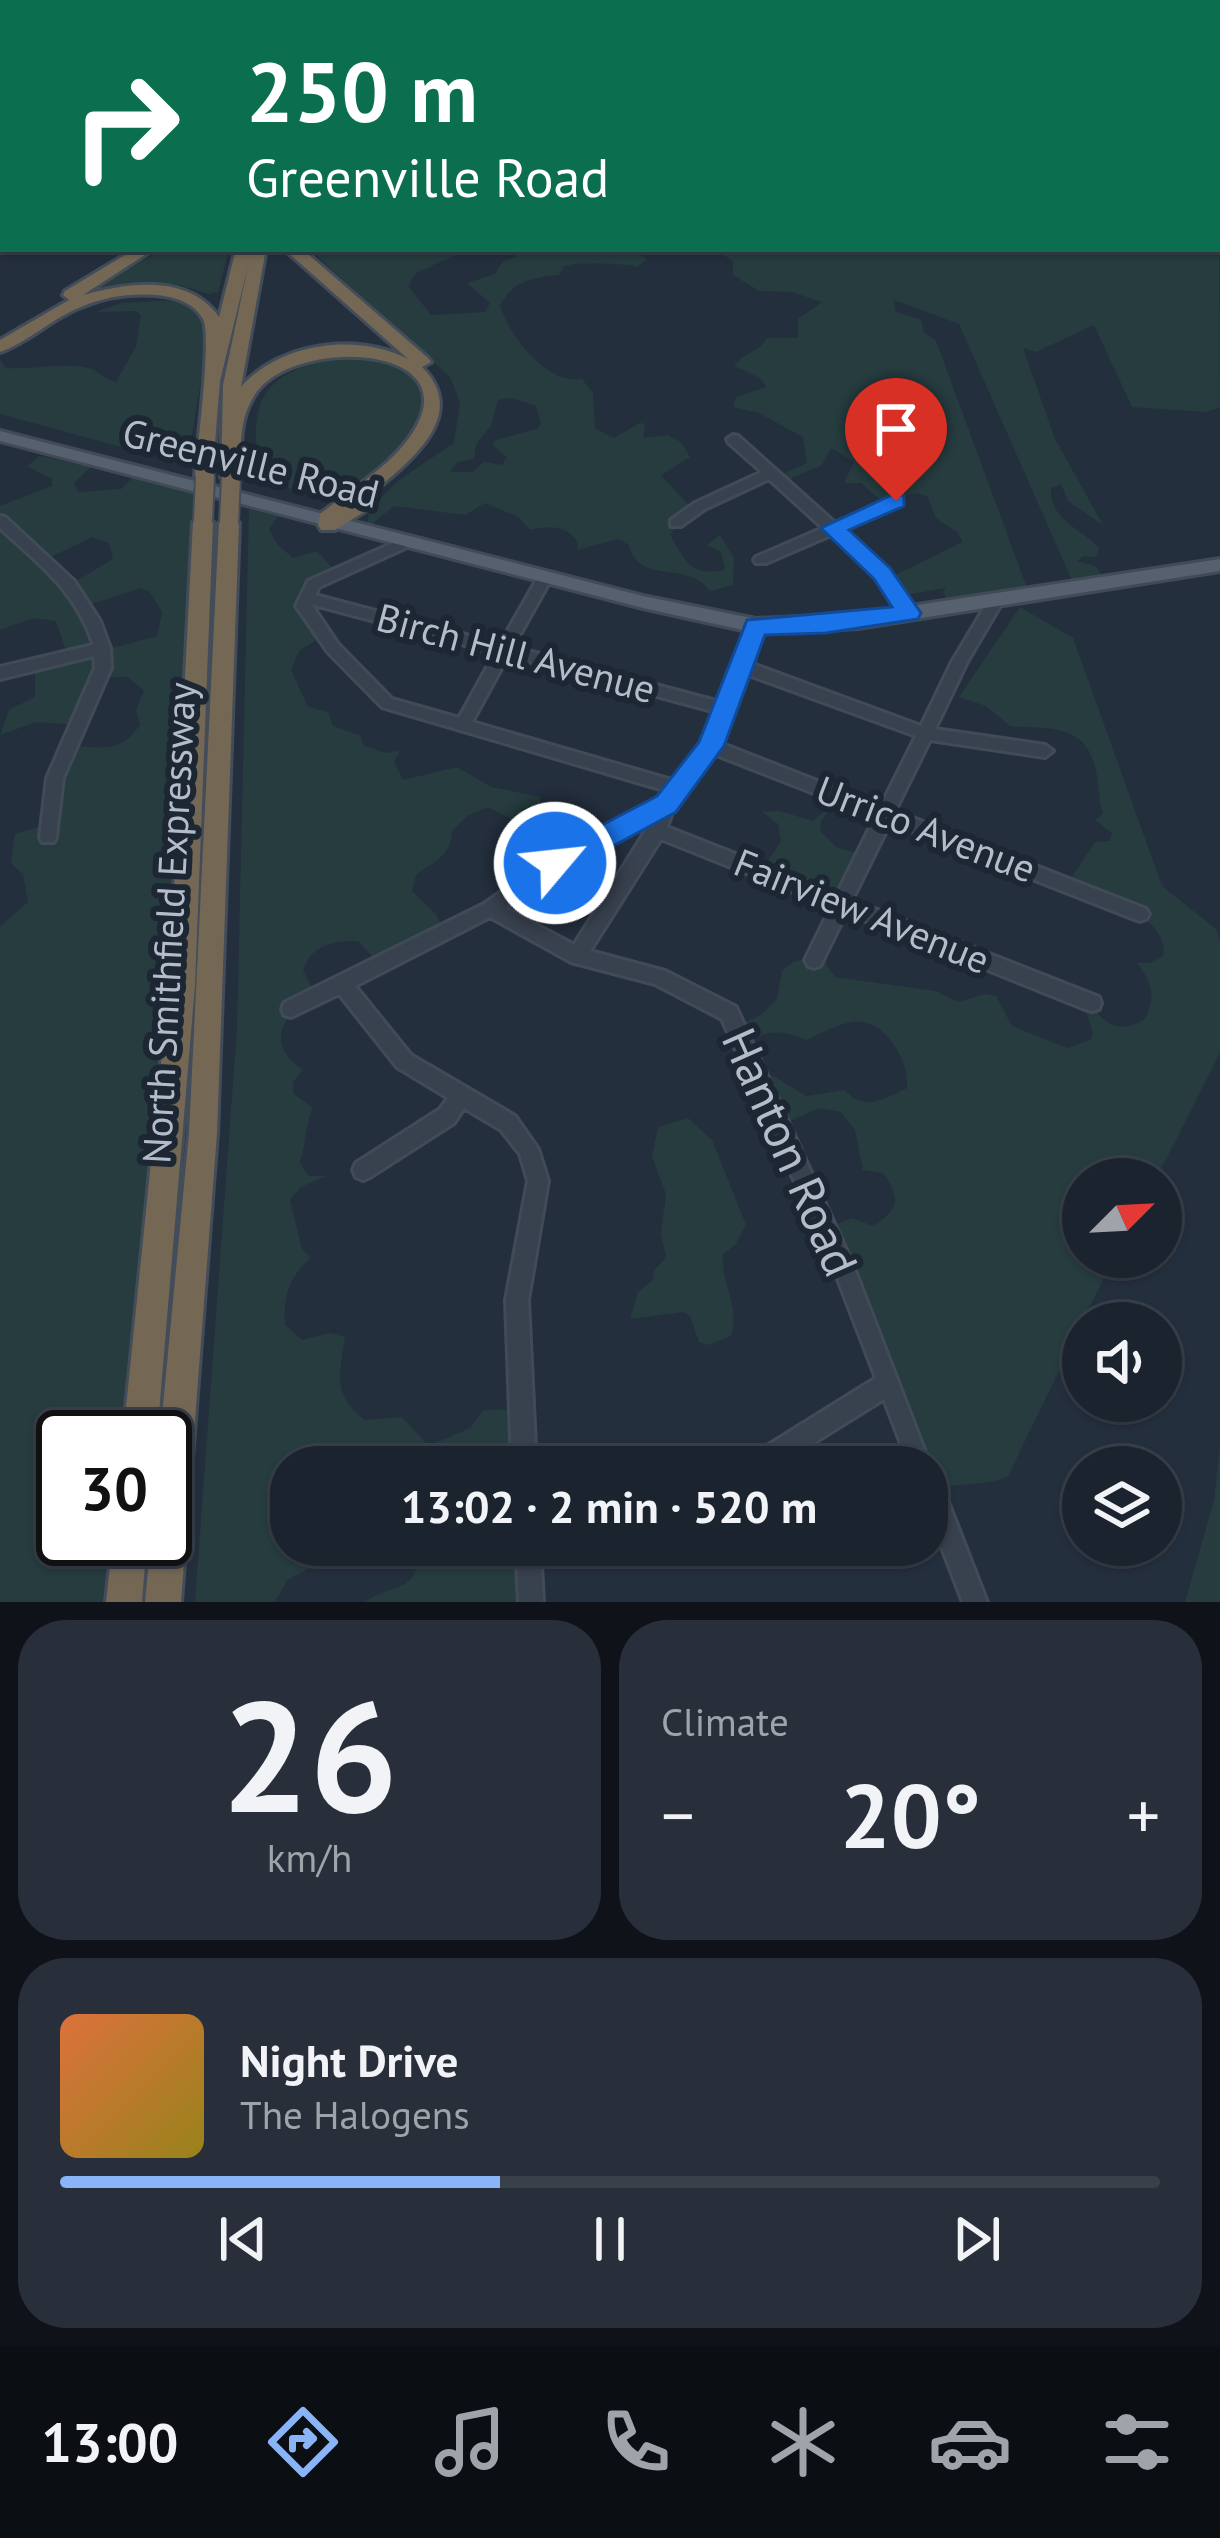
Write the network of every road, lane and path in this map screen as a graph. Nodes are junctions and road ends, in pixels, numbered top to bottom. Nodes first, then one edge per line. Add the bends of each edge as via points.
1 (141, 252) edge
2 (243, 252) edge
3 (259, 252) edge
4 (295, 252) edge
5 (0, 344) edge
6 (215, 359) junction
7 (230, 436) junction
8 (0, 438) edge
9 (733, 440) dead end
10 (770, 473) junction
11 (896, 501) dead end
12 (334, 516) junction
13 (0, 520) edge
14 (216, 522) junction
15 (676, 523) dead end
16 (833, 528) junction
17 (371, 530) joint
18 (400, 545) junction
19 (761, 560) dead end
20 (484, 561) junction
21 (1220, 565) edge
22 (545, 577) junction
23 (305, 597) junction
24 (997, 599) junction
25 (909, 613) junction
26 (756, 626) junction
27 (103, 648) junction
28 (505, 651) junction
29 (741, 665) junction
30 (0, 673) edge
31 (727, 709) junction
32 (463, 726) junction
33 (924, 733) junction
34 (711, 746) junction
35 (1045, 751) dead end
36 (672, 796) junction
37 (884, 812) junction
38 (657, 830) junction
39 (48, 837) dead end
40 (839, 902) junction
41 (490, 909) junction
42 (1140, 914) dead end
43 (577, 956) junction
44 (814, 961) dead end
45 (344, 985) junction
46 (1092, 1004) dead end
47 (291, 1009) dead end
48 (462, 1095) junction
49 (363, 1170) dead end
50 (889, 1383) junction
51 (143, 1410) edge
52 (523, 1446) edge
53 (788, 1446) edge
54 (914, 1446) edge
55 (948, 1533) edge
56 (127, 1566) edge
57 (529, 1566) edge
58 (124, 1602) edge
59 (163, 1602) edge
60 (531, 1602) edge
61 (975, 1602) edge

1 - 5 highway
2 - 6 highway, North Smithfield Expressway
3 - 7 highway, North Smithfield Expressway via 236,352
4 - 12 highway via 445,389 439,430
5 - 6 highway via 77,302 147,290 207,312
6 - 14 highway, North Smithfield Expressway, bridge via 205,476
7 - 12 highway via 245,393 281,365 347,351 413,368 436,397 431,423
7 - 14 highway, North Smithfield Expressway, bridge via 231,477
8 - 12 main road, Greenville Road
9 - 10 street
10 - 15 street
10 - 16 street
11 - 16 street
12 - 17 highway via 359,516
12 - 18 main road, Greenville Road
13 - 27 street via 88,603
14 - 51 highway, North Smithfield Expressway
14 - 59 highway, North Smithfield Expressway via 204,1114
16 - 19 street
16 - 25 street
17 - 20 main road, Greenville Road
18 - 20 main road, Greenville Road
18 - 23 street via 319,580
20 - 22 main road, Greenville Road
21 - 24 main road, Greenville Road
22 - 26 main road, Greenville Road
22 - 28 street
23 - 28 street, Birch Hill Avenue
23 - 32 street via 306,613 333,648 387,703
24 - 25 main road, Greenville Road
24 - 33 street
25 - 26 main road, Greenville Road
26 - 29 street
27 - 30 street
27 - 39 street via 103,668 55,778
28 - 31 street, Birch Hill Avenue
28 - 32 street
29 - 31 street
29 - 33 street
31 - 34 street
32 - 36 street
33 - 35 street
33 - 37 street
34 - 36 street
34 - 37 street, Urrico Avenue
36 - 38 street
36 - 41 street
37 - 40 street
37 - 42 street, Urrico Avenue
38 - 40 street, Fairview Avenue
38 - 43 street
40 - 44 street
40 - 46 street, Fairview Avenue
41 - 43 street, Hanton Road
41 - 45 street
43 - 50 street, Hanton Road via 659,977 729,1013
45 - 47 street
45 - 48 street via 404,1061
48 - 49 street via 447,1116
48 - 52 street via 508,1123 538,1181 517,1300
50 - 53 street
50 - 54 street, Hanton Road
55 - 61 street
56 - 58 highway
57 - 60 street

